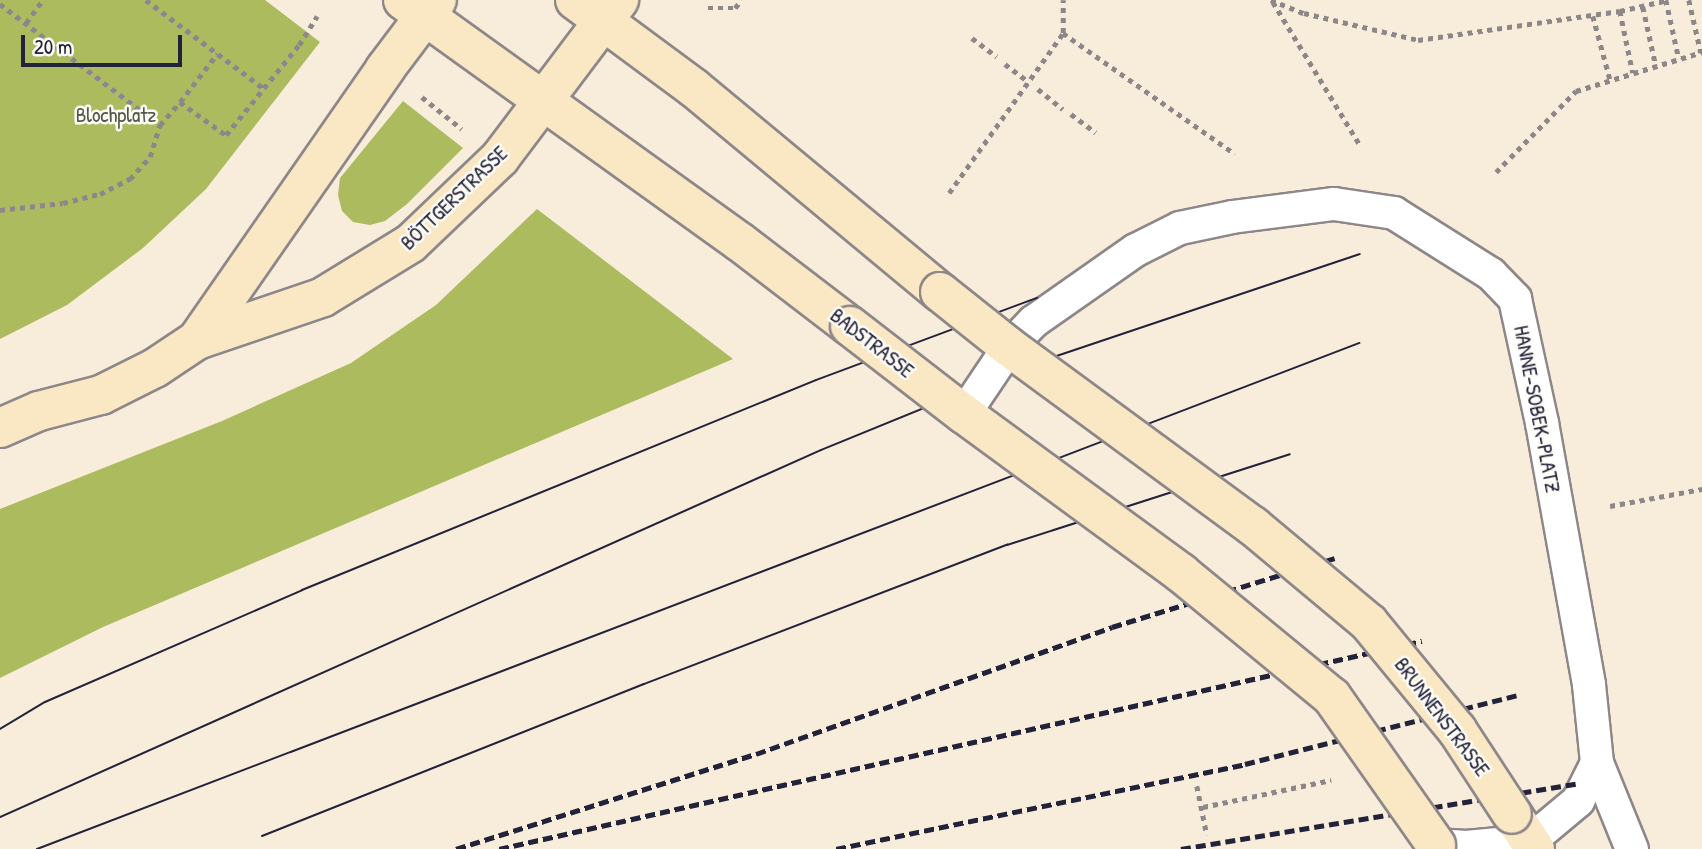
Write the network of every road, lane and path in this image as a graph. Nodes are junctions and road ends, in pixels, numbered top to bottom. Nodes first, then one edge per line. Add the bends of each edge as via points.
1 (43, 0) edge
2 (146, 0) edge
3 (741, 0) edge
4 (1063, 0) edge
5 (1272, 0) edge
6 (1667, 0) edge
7 (1689, 0) edge
8 (0, 4) edge
9 (422, 5) edge
10 (599, 7) edge
11 (1643, 7) junction
12 (708, 8) dead end
13 (1620, 11) junction
14 (317, 16) dead end
15 (1593, 16) junction
16 (26, 23) junction
17 (1063, 33) junction
18 (972, 38) dead end
19 (1702, 53) edge
20 (217, 54) junction
21 (997, 57) dead end
22 (1679, 59) junction
23 (1005, 64) dead end
24 (1656, 66) junction
25 (1633, 73) junction
26 (1610, 79) junction
27 (1030, 83) dead end
28 (263, 88) junction
29 (1038, 89) dead end
30 (420, 96) dead end
31 (541, 101) junction
32 (180, 102) junction
33 (1063, 108) dead end
34 (1071, 114) dead end
35 (160, 125) junction
36 (463, 129) dead end
37 (1096, 133) dead end
38 (1360, 145) dead end
39 (1235, 154) dead end
40 (1496, 172) dead end
41 (949, 193) dead end
42 (0, 210) edge
43 (1021, 334) junction
44 (197, 340) junction
45 (964, 414) junction
46 (0, 428) edge
47 (1702, 489) edge
48 (1611, 506) dead end
49 (1597, 764) junction
50 (1332, 780) dead end
51 (1197, 786) dead end
52 (1203, 807) junction
53 (1207, 835) dead end
54 (1533, 845) edge
55 (1437, 847) edge
56 (1632, 849) edge

1 - 16 path
2 - 20 path
3 - 12 path via 735,8
4 - 17 path
5 - 15 path via 1304,13 1418,40
5 - 38 path
6 - 11 path
6 - 22 path
7 - 19 path
8 - 16 path
9 - 31 main road, BADSTRASSE
9 - 44 main road, BÖTTGERSTRASSE
10 - 31 main road, BÖTTGERSTRASSE
10 - 43 main road, bridge via 940,292
11 - 13 path
11 - 24 path
13 - 15 path
13 - 25 path
14 - 28 path
15 - 26 path
16 - 35 path
17 - 39 path
17 - 41 path
18 - 21 path
19 - 22 path
20 - 28 path
20 - 32 path
22 - 24 path
23 - 27 path
24 - 25 path
25 - 26 path
26 - 40 path via 1576,91
28 - 32 path via 226,135
29 - 33 path
30 - 36 path
31 - 44 main road, BÖTTGERSTRASSE via 500,158 411,243 323,297
31 - 45 main road, BADSTRASSE, bridge via 740,242
32 - 35 path
34 - 37 path
35 - 42 path via 150,157 130,179 100,194 63,203
43 - 45 lane, HANNE-SOBEK-PLATZ, bridge
43 - 49 lane, HANNE-SOBEK-PLATZ via 1136,250 1180,228 1232,217 1334,204 1394,214 1491,274 1514,299 1524,330 1589,685
43 - 54 main road, BRUNNENSTRASSE, bridge via 1369,624 1457,730
44 - 46 main road, BÖTTGERSTRASSE via 102,395 39,411
45 - 55 main road, BADSTRASSE, bridge via 1181,573 1332,697
47 - 48 path
49 - 54 lane via 1578,801
49 - 56 lane, HANNE-SOBEK-PLATZ
50 - 52 path
51 - 52 path
52 - 53 path
54 - 55 lane

